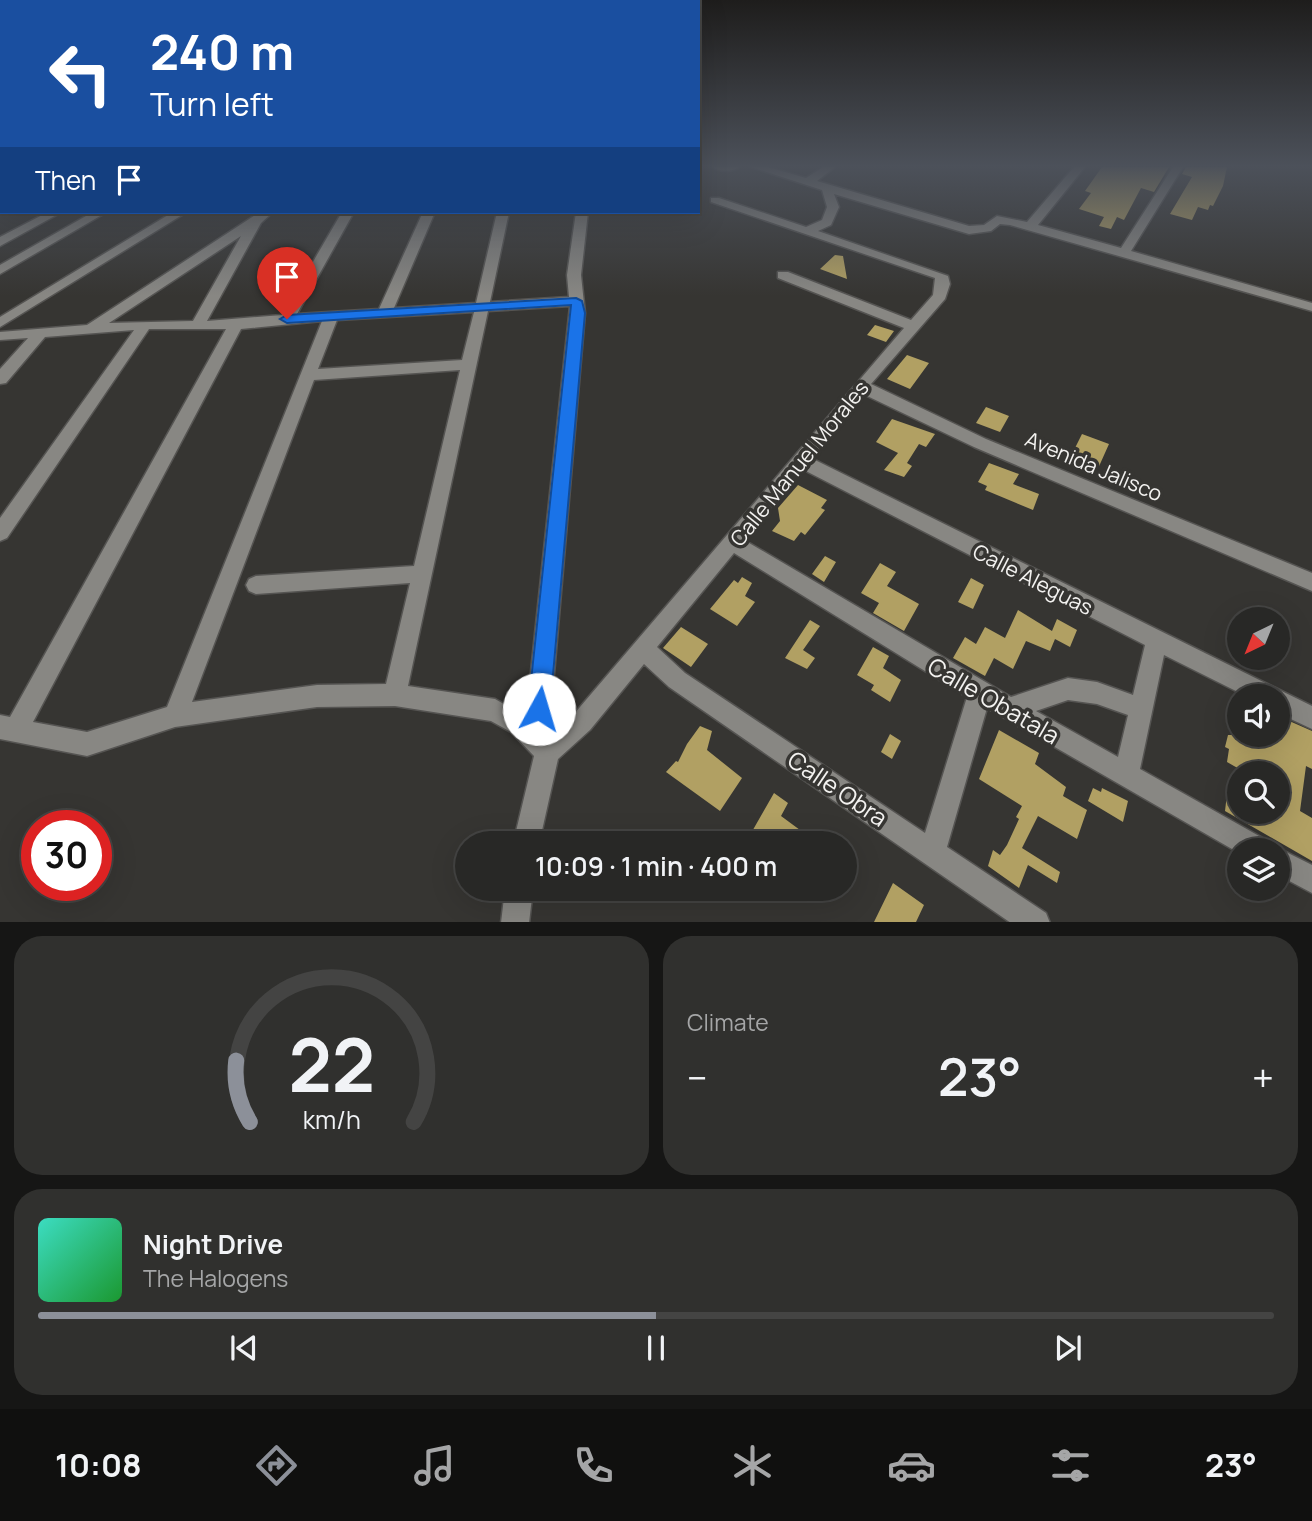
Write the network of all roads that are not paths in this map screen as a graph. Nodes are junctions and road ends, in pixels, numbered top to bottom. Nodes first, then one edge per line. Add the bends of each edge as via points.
1 (746, 210) edge
2 (831, 210) edge
3 (904, 210) edge
4 (1044, 210) edge
5 (1151, 210) edge
6 (52, 214) edge
7 (97, 214) edge
8 (178, 214) edge
9 (347, 214) edge
10 (428, 214) edge
11 (503, 214) edge
12 (582, 214) edge
13 (261, 216) edge
14 (1030, 226) junction
15 (809, 230) junction
16 (0, 242) edge
17 (1124, 253) junction
18 (0, 270) edge
19 (783, 275) dead end
20 (576, 301) junction
21 (1312, 307) edge
22 (480, 309) junction
23 (384, 314) junction
24 (331, 317) junction
25 (287, 319) junction
26 (0, 323) edge
27 (198, 324) junction
28 (145, 325) junction
29 (236, 325) junction
30 (914, 328) junction
31 (90, 329) junction
32 (39, 334) junction
33 (0, 336) edge
34 (468, 365) junction
35 (308, 375) junction
36 (0, 379) edge
37 (861, 386) junction
38 (799, 460) junction
39 (0, 533) edge
40 (733, 543) junction
41 (422, 574) junction
42 (1312, 582) edge
43 (256, 585) dead end
44 (1156, 642) junction
45 (644, 649) junction
46 (1243, 684) edge
47 (980, 692) junction
48 (395, 695) junction
49 (1290, 707) edge
50 (1009, 709) junction
51 (1142, 709) junction
52 (176, 716) junction
53 (1312, 718) edge
54 (8, 728) edge
55 (547, 752) junction
56 (1126, 776) junction
57 (529, 831) edge
58 (1237, 838) edge
59 (933, 851) junction
60 (1290, 868) edge
61 (1312, 880) edge
62 (518, 901) edge
63 (515, 922) edge
64 (1036, 922) edge

1 - 15 street, Calle Manuel Morales
2 - 15 street via 827,222
3 - 14 street via 969,230 987,228 997,220
4 - 14 street
5 - 17 street
6 - 16 street
7 - 18 street
8 - 26 street
9 - 25 street
10 - 23 street
11 - 22 street
12 - 20 street via 574,275
13 - 27 street
13 - 31 street
14 - 17 street
15 - 30 street, Calle Manuel Morales via 941,276 940,296
17 - 21 street
19 - 30 street
20 - 22 street
20 - 55 street via 539,709
22 - 23 street
22 - 34 street
23 - 24 street
24 - 25 street
24 - 35 street
25 - 29 street
27 - 28 street
27 - 29 street
28 - 31 street
28 - 39 street
29 - 54 street
30 - 37 street, Calle Manuel Morales
31 - 32 street
32 - 33 street
32 - 36 street
34 - 35 street
34 - 41 street
35 - 52 street
37 - 38 street, Calle Manuel Morales
37 - 42 street, Avenida Jalisco via 980,443
38 - 40 street, Calle Manuel Morales
38 - 44 street, Calle Aleguas
40 - 45 street, Calle Manuel Morales
40 - 47 street, Calle Obatala
41 - 43 street
41 - 48 street
44 - 46 street, Calle Aleguas
44 - 51 street
45 - 55 street, Calle Manuel Morales via 582,722
45 - 59 street, Calle Obra via 677,680
47 - 50 street, Calle Obatala
47 - 59 street
48 - 52 street via 317,696
48 - 55 street via 495,710 519,724
49 - 53 street
50 - 51 street via 1068,689 1097,693
50 - 56 street, Calle Obatala
51 - 56 street
52 - 54 street via 87,744
55 - 57 street
56 - 58 street, Calle Obatala
59 - 64 street, Calle Obra
60 - 61 street
62 - 63 street

